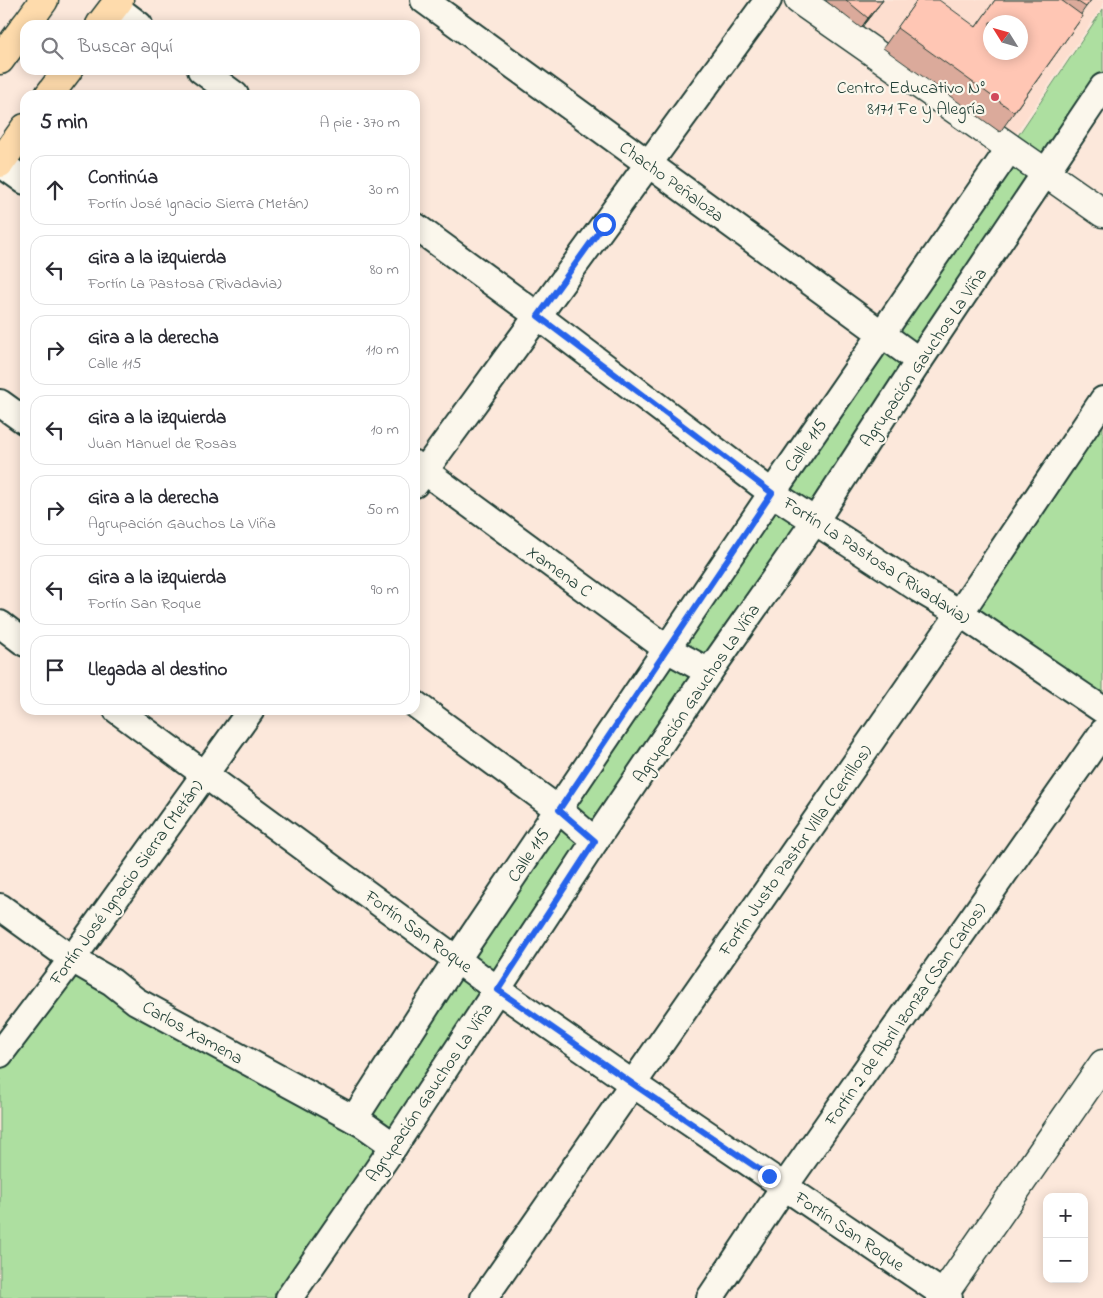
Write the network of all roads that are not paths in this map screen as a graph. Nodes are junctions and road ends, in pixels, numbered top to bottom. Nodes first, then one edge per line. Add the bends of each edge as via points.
1 (44, 0) edge
2 (424, 0) edge
3 (768, 0) edge
4 (799, 0) edge
5 (111, 10) edge
6 (29, 20) edge
7 (130, 20) edge
8 (20, 32) edge
9 (0, 60) edge
10 (64, 75) edge
11 (208, 75) edge
12 (1103, 87) edge
13 (53, 90) edge
14 (228, 90) edge
15 (20, 135) edge
16 (1010, 148) junction
17 (0, 163) edge
18 (648, 163) junction
19 (1045, 173) junction
20 (20, 177) edge
21 (1103, 213) edge
22 (420, 230) edge
23 (538, 316) junction
24 (882, 334) junction
25 (919, 361) junction
26 (1103, 400) edge
27 (0, 403) edge
28 (20, 418) edge
29 (420, 470) edge
30 (420, 474) edge
31 (772, 493) junction
32 (815, 521) junction
33 (960, 613) junction
34 (0, 624) edge
35 (20, 639) edge
36 (667, 649) junction
37 (709, 672) junction
38 (420, 708) edge
39 (1103, 710) edge
40 (124, 715) edge
41 (247, 715) edge
42 (1103, 732) edge
43 (204, 774) junction
44 (559, 810) junction
45 (595, 841) junction
46 (0, 907) edge
47 (72, 959) junction
48 (457, 959) junction
49 (498, 990) junction
50 (0, 1054) edge
51 (1103, 1064) edge
52 (633, 1084) junction
53 (354, 1119) junction
54 (394, 1146) junction
55 (784, 1187) junction
56 (944, 1297) edge
57 (288, 1298) edge
58 (484, 1298) edge
59 (710, 1298) edge

1 - 6 main road
2 - 18 street, Chacho Peñaloza
3 - 18 street
4 - 16 street
5 - 7 street
8 - 9 main road
10 - 13 main road
11 - 14 street
12 - 19 street, Agrupación Gauchos La Viña
15 - 17 main road
16 - 19 street
16 - 24 street, Calle 115
17 - 20 street
18 - 23 street
18 - 24 street, Chacho Peñaloza
19 - 21 street
19 - 25 street, Agrupación Gauchos La Viña
22 - 23 street, Fortín La Pastosa (Rivadavia)
23 - 29 street
23 - 31 street, Fortín La Pastosa (Rivadavia)
24 - 25 street, Chacho Peñaloza
24 - 31 street, Calle 115
25 - 32 street, Agrupación Gauchos La Viña
26 - 33 street, Fortín Justo Pastor Villa (Cerrillos)
27 - 28 street
30 - 36 street, Xamena C
31 - 32 street, Fortín La Pastosa (Rivadavia)
31 - 36 street, Calle 115
32 - 33 street, Fortín La Pastosa (Rivadavia) via 919,590
32 - 37 street, Agrupación Gauchos La Viña
33 - 39 street, Fortín La Pastosa (Rivadavia)
33 - 52 street, Fortín Justo Pastor Villa (Cerrillos)
34 - 35 street
36 - 37 street, Xamena C
36 - 44 street, Calle 115
37 - 45 street, Agrupación Gauchos La Viña
38 - 44 street
40 - 43 street, Fortín San Roque
41 - 43 street, Fortín José Ignacio Sierra (Metán)
42 - 55 street, Fortín 2 de Abril Izonza (San Carlos)
43 - 47 street, Fortín José Ignacio Sierra (Metán)
43 - 48 street, Fortín San Roque
44 - 45 street
44 - 48 street, Calle 115
45 - 49 street, Agrupación Gauchos La Viña
46 - 47 street, Carlos Xamena
47 - 50 street, Fortín José Ignacio Sierra (Metán)
47 - 53 street, Carlos Xamena via 112,982 136,1001
48 - 49 street, Fortín San Roque
48 - 53 street, Calle 115
49 - 52 street, Fortín San Roque
49 - 54 street, Agrupación Gauchos La Viña
51 - 56 street
52 - 55 street, Fortín San Roque
52 - 58 street, Fortín Justo Pastor Villa (Cerrillos)
53 - 54 street, Carlos Xamena
54 - 57 street, Agrupación Gauchos La Viña
55 - 56 street, Fortín San Roque
55 - 59 street, Fortín 2 de Abril Izonza (San Carlos)

